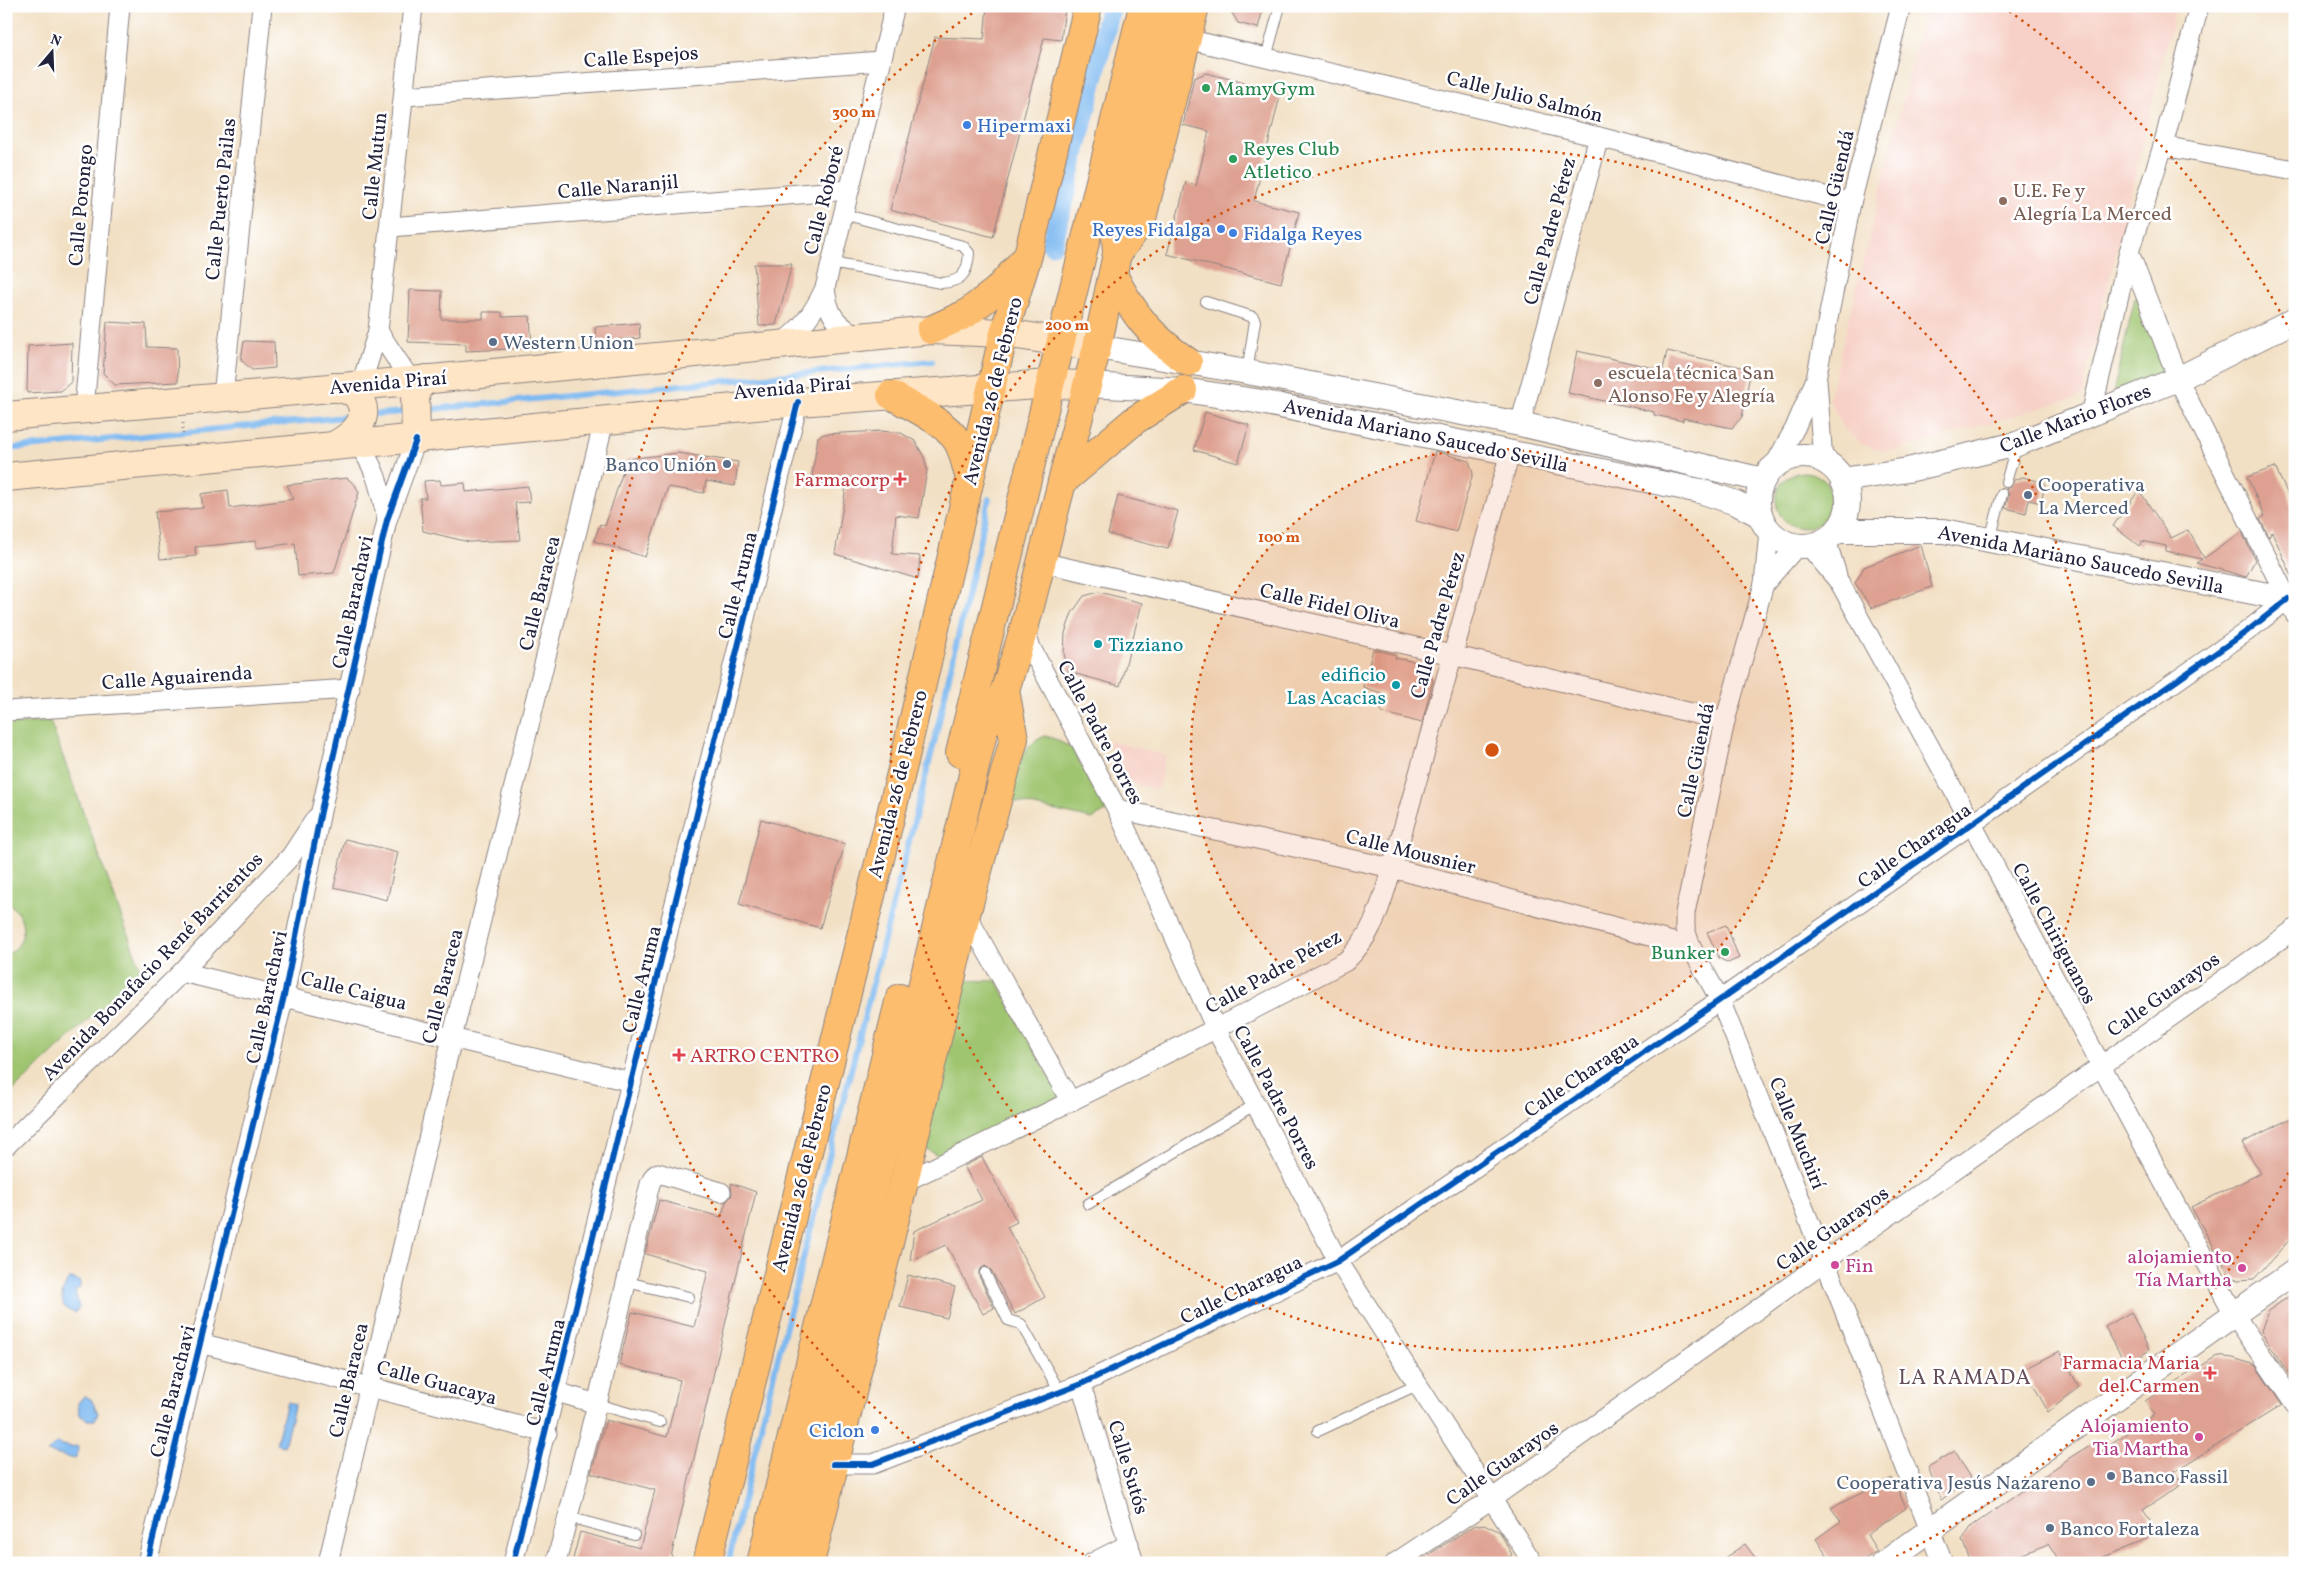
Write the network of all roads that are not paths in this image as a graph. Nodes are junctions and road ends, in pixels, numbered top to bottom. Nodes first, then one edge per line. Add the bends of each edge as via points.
1 (120, 6) edge
2 (262, 6) edge
3 (413, 6) edge
4 (895, 6) edge
5 (1088, 6) edge
6 (1143, 6) edge
7 (1167, 6) edge
8 (1195, 6) edge
9 (1280, 6) edge
10 (1901, 6) edge
11 (2199, 6) edge
12 (1187, 39) junction
13 (1266, 58) junction
14 (881, 61) junction
15 (404, 96) junction
16 (1598, 137) junction
17 (2163, 146) junction
18 (2295, 170) edge
19 (849, 190) junction
20 (1851, 203) junction
21 (843, 214) junction
22 (390, 227) junction
23 (2129, 252) junction
24 (1028, 255) junction
25 (831, 263) junction
26 (1115, 265) junction
27 (825, 288) junction
28 (1206, 302) dead end
29 (2295, 320) edge
30 (930, 330) junction
31 (378, 331) junction
32 (1004, 333) junction
33 (861, 337) junction
34 (1059, 341) junction
35 (780, 345) junction
36 (1097, 347) junction
37 (1188, 362) junction
38 (1247, 372) junction
39 (1816, 379) junction
40 (2178, 379) junction
41 (419, 380) junction
42 (1050, 384) junction
43 (1087, 385) junction
44 (347, 386) junction
45 (992, 388) junction
46 (1184, 390) junction
47 (891, 395) junction
48 (223, 396) junction
49 (798, 402) junction
50 (84, 408) junction
51 (2091, 415) junction
52 (6, 416) edge
53 (604, 421) junction
54 (1520, 424) junction
55 (447, 437) junction
56 (416, 440) junction
57 (346, 444) junction
58 (2017, 444) junction
59 (1510, 453) junction
60 (1823, 461) junction
61 (1769, 473) junction
62 (6, 477) edge
63 (970, 479) junction
64 (1842, 480) junction
65 (1062, 482) junction
66 (2006, 482) dead end
67 (2002, 494) dead end
68 (387, 520) junction
69 (1765, 523) junction
70 (1817, 540) junction
71 (1990, 540) junction
72 (1041, 562) junction
73 (1764, 584) junction
74 (2293, 603) edge
75 (1024, 629) junction
76 (1452, 655) junction
77 (350, 689) junction
78 (1005, 690) junction
79 (6, 711) edge
80 (1725, 721) junction
81 (1117, 809) junction
82 (321, 811) junction
83 (1972, 824) junction
84 (1392, 868) junction
85 (966, 914) junction
86 (2295, 929) edge
87 (1691, 947) junction
88 (955, 960) junction
89 (182, 972) junction
90 (284, 996) junction
91 (1720, 1000) junction
92 (912, 1029) junction
93 (1216, 1029) junction
94 (452, 1038) junction
95 (2101, 1066) junction
96 (632, 1082) junction
97 (1071, 1102) junction
98 (1256, 1104) junction
99 (6, 1146) edge
100 (904, 1182) junction
101 (721, 1192) dead end
102 (1088, 1204) dead end
103 (1338, 1261) junction
104 (1825, 1261) junction
105 (2295, 1271) edge
106 (985, 1273) dead end
107 (626, 1282) junction
108 (689, 1297) dead end
109 (2234, 1314) junction
110 (200, 1343) junction
111 (1081, 1384) junction
112 (1418, 1384) junction
113 (369, 1387) junction
114 (556, 1392) junction
115 (1060, 1392) junction
116 (597, 1404) junction
117 (2295, 1404) edge
118 (660, 1422) dead end
119 (1318, 1431) dead end
120 (547, 1433) junction
121 (833, 1464) junction
122 (1493, 1498) junction
123 (568, 1517) junction
124 (1929, 1530) junction
125 (634, 1535) dead end
126 (1129, 1544) junction
127 (147, 1563) edge
128 (328, 1563) edge
129 (513, 1563) edge
130 (556, 1563) edge
131 (707, 1563) edge
132 (761, 1563) edge
133 (784, 1563) edge
134 (810, 1563) edge
135 (1092, 1563) edge
136 (1134, 1563) edge
137 (1395, 1563) edge
138 (1533, 1563) edge
139 (1884, 1563) edge
140 (1943, 1563) edge

1 - 50 street, Calle Porongo
2 - 48 street, Calle Puerto Pailas
3 - 15 street, Calle Mutun
4 - 14 street, Calle Roboré
5 - 24 main road, Avenida 26 de Febrero
6 - 34 main road
7 - 26 main road via 1115,215
8 - 12 main road
9 - 13 lane
10 - 20 street, Calle Güendá
11 - 17 street
12 - 13 street, Calle Julio Salmón
12 - 26 main road via 1141,222
13 - 16 street, Calle Julio Salmón
14 - 15 street, Calle Espejos
14 - 19 street, Calle Roboré
15 - 22 street, Calle Mutun
16 - 20 street, Calle Julio Salmón
16 - 54 street, Calle Padre Pérez
17 - 18 street
17 - 23 street
19 - 21 street, Calle Roboré
19 - 22 street, Calle Naranjil
20 - 39 street, Calle Güendá
21 - 25 street, Calle Roboré
21 - 25 lane via 962,246 970,254 969,265 954,282 941,283
22 - 31 street, Calle Mutun
23 - 40 street
23 - 51 street
24 - 30 main road via 997,290 966,314
24 - 32 main road, Avenida 26 de Febrero
25 - 27 street, Calle Roboré
26 - 36 main road
26 - 37 main road via 1128,303 1144,325 1163,345
27 - 33 street, Calle Roboré via 827,304 834,319
27 - 35 street, Calle Roboré via 808,320
28 - 38 lane via 1253,317
29 - 40 street, Calle Mario Flores
30 - 32 main road, Avenida Piraí
30 - 33 main road, Avenida Piraí
31 - 41 street
31 - 44 street, Calle Mutun
32 - 34 main road, Avenida Piraí
32 - 45 main road, Avenida 26 de Febrero
33 - 35 main road, Avenida Piraí
34 - 36 main road, Avenida Piraí
34 - 42 main road
35 - 41 main road, Avenida Piraí
36 - 37 street, Avenida Mariano Saucedo Sevilla
36 - 43 main road
37 - 38 street, Avenida Mariano Saucedo Sevilla
38 - 54 street, Avenida Mariano Saucedo Sevilla
39 - 60 street, Calle Güendá
39 - 61 street, Calle Güendá via 1795,428
40 - 51 street, Calle Mario Flores
40 - 74 street
41 - 44 main road, Avenida Piraí
41 - 56 main road via 415,390
42 - 43 main road, Avenida Piraí
42 - 45 main road, Avenida Piraí
42 - 132 main road
43 - 46 street, Avenida Mariano Saucedo Sevilla
43 - 65 main road
44 - 48 main road, Avenida Piraí
44 - 57 main road via 362,404 363,412 358,429
45 - 47 main road, Avenida Piraí
45 - 63 main road, Avenida 26 de Febrero
46 - 59 street, Avenida Mariano Saucedo Sevilla via 1256,401
46 - 65 main road via 1135,420
47 - 49 main road, Avenida Piraí
47 - 63 main road via 947,430 963,453
48 - 50 main road, Avenida Piraí
49 - 53 main road, Avenida Piraí
49 - 96 street, Calle Aruma
50 - 52 main road, Avenida Piraí
51 - 58 street, Calle Mario Flores
53 - 55 main road, Avenida Piraí
53 - 94 street, Calle Baracea
54 - 61 street, Avenida Mariano Saucedo Sevilla
55 - 56 main road, Avenida Piraí
55 - 68 street, Calle Barachavi via 433,444 423,455
56 - 57 main road, Avenida Piraí
56 - 68 street, Calle Barachavi
57 - 62 main road, Avenida Piraí
57 - 68 street, Calle Barachavi via 364,452 378,481
58 - 64 street, Calle Mario Flores via 1908,470
58 - 66 lane
59 - 69 street, Avenida Mariano Saucedo Sevilla via 1700,491 1736,503
59 - 76 street, Calle Padre Pérez
60 - 61 street via 1798,457 1785,460
60 - 64 street
61 - 69 street via 1758,501
63 - 131 main road, Avenida 26 de Febrero
64 - 70 street via 1848,502 1845,518
65 - 72 main road
67 - 71 lane
68 - 77 street, Calle Barachavi
69 - 70 street via 1784,542
69 - 73 street, Calle Güendá
70 - 71 street, Avenida Mariano Saucedo Sevilla via 1931,529
70 - 73 street, Calle Güendá
70 - 83 street, Calle Chiriguanos
71 - 74 street, Avenida Mariano Saucedo Sevilla
72 - 75 main road
72 - 76 street, Calle Fidel Oliva
73 - 80 street, Calle Güendá
74 - 83 street, Calle Charagua via 2246,632
75 - 78 main road
75 - 81 street, Calle Padre Porres via 1031,648
76 - 80 street, Calle Fidel Oliva
76 - 84 street, Calle Padre Pérez
77 - 79 street, Calle Aguairenda
77 - 82 street, Calle Barachavi
78 - 85 main road via 1014,739
78 - 92 main road via 984,729
80 - 87 street, Calle Güendá via 1685,913 1685,930
81 - 84 street, Calle Mousnier
81 - 93 street, Calle Padre Porres
82 - 89 street, Avenida Bonafacio René Barrientos via 291,856
82 - 90 street, Calle Barachavi
83 - 91 street, Calle Charagua
83 - 95 street, Calle Chiriguanos
84 - 87 street, Calle Mousnier
84 - 93 street, Calle Padre Pérez via 1377,917 1361,946 1346,961
85 - 88 main road
85 - 97 street
86 - 95 street, Calle Guarayos
87 - 91 street, Calle Muchirí
88 - 92 main road
88 - 100 main road
89 - 90 street, Calle Caigua
89 - 99 street, Avenida Bonafacio René Barrientos
90 - 94 street, Calle Caigua
90 - 110 street, Calle Barachavi
91 - 103 street, Calle Charagua
91 - 104 street, Calle Muchirí
92 - 133 main road
93 - 97 street, Calle Padre Pérez
93 - 98 street, Calle Padre Porres
94 - 96 street, Calle Caigua
94 - 113 street, Calle Baracea
95 - 104 street, Calle Guarayos
95 - 109 street, Calle Chiriguanos
96 - 114 street, Calle Aruma
97 - 100 street, Calle Padre Pérez
98 - 102 lane
98 - 103 street, Calle Padre Porres
100 - 121 main road
101 - 107 street via 658,1173 654,1176
103 - 111 street, Calle Charagua
103 - 112 street, Calle Padre Porres
104 - 122 street, Calle Guarayos
104 - 124 street, Calle Muchirí
105 - 109 street
106 - 115 lane via 1008,1320 1021,1324
107 - 108 lane
107 - 116 street
109 - 117 street, Calle Chiriguanos
109 - 124 street
110 - 113 street, Calle Guacaya
110 - 127 street, Calle Barachavi
111 - 115 street, Calle Charagua
111 - 126 street, Calle Sutós
112 - 119 lane
112 - 122 street, Calle Padre Porres
113 - 120 street, Calle Guacaya
113 - 128 street, Calle Baracea
114 - 116 street
114 - 120 street, Calle Aruma
115 - 121 street, Calle Charagua via 873,1464
116 - 118 lane
116 - 123 street
120 - 129 street, Calle Aruma
121 - 134 main road
122 - 137 street, Calle Guarayos
122 - 138 street, Calle Padre Porres
123 - 125 lane
123 - 130 street
124 - 139 street
124 - 140 street, Calle Muchirí
126 - 135 street
126 - 136 street, Calle Sutós

